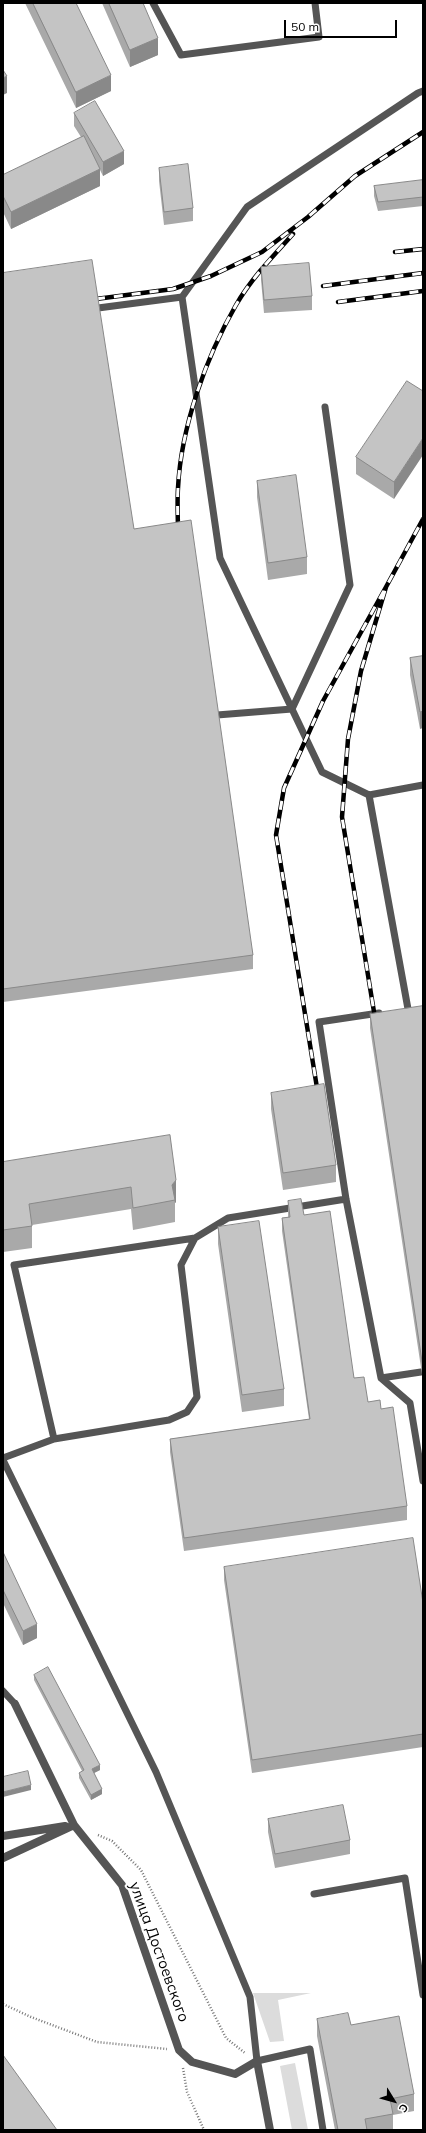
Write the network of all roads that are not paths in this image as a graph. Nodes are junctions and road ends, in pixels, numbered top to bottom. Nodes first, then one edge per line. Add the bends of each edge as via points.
1 (153, 3) edge
2 (315, 3) edge
3 (423, 91) edge
4 (182, 297) junction
5 (98, 308) edge
6 (325, 407) dead end
7 (292, 709) junction
8 (217, 715) edge
9 (423, 785) edge
10 (370, 795) junction
11 (408, 1009) edge
12 (388, 1012) edge
13 (346, 1199) junction
14 (195, 1238) junction
15 (422, 1372) edge
16 (381, 1378) junction
17 (54, 1439) junction
18 (3, 1459) edge
19 (423, 1481) edge
20 (3, 1691) edge
21 (15, 1704) joint
22 (74, 1825) junction
23 (3, 1836) edge
24 (3, 1858) edge
25 (314, 1894) dead end
26 (423, 1995) edge
27 (257, 2061) junction
28 (270, 2130) edge
29 (323, 2130) edge

1 - 2 lane via 181,54 319,37
3 - 4 lane via 247,208
4 - 5 lane
4 - 7 lane via 220,558
6 - 7 lane via 350,585
7 - 8 lane
7 - 10 lane via 322,772
9 - 10 lane
10 - 11 lane
12 - 13 lane via 319,1022
13 - 14 lane via 228,1218
13 - 16 lane
14 - 17 lane via 181,1265 197,1396 187,1412 169,1420
14 - 17 lane via 14,1265
15 - 16 lane
16 - 19 lane via 410,1403
17 - 18 lane
18 - 27 lane via 156,1772 250,1997
20 - 21 lane, улица Достоевского
21 - 22 street, улица Достоевского
22 - 23 street
22 - 24 street
22 - 27 street, улица Достоевского via 122,1885 179,2050 192,2062 235,2074
25 - 26 lane via 405,1878
27 - 28 street
27 - 29 lane via 310,2049

